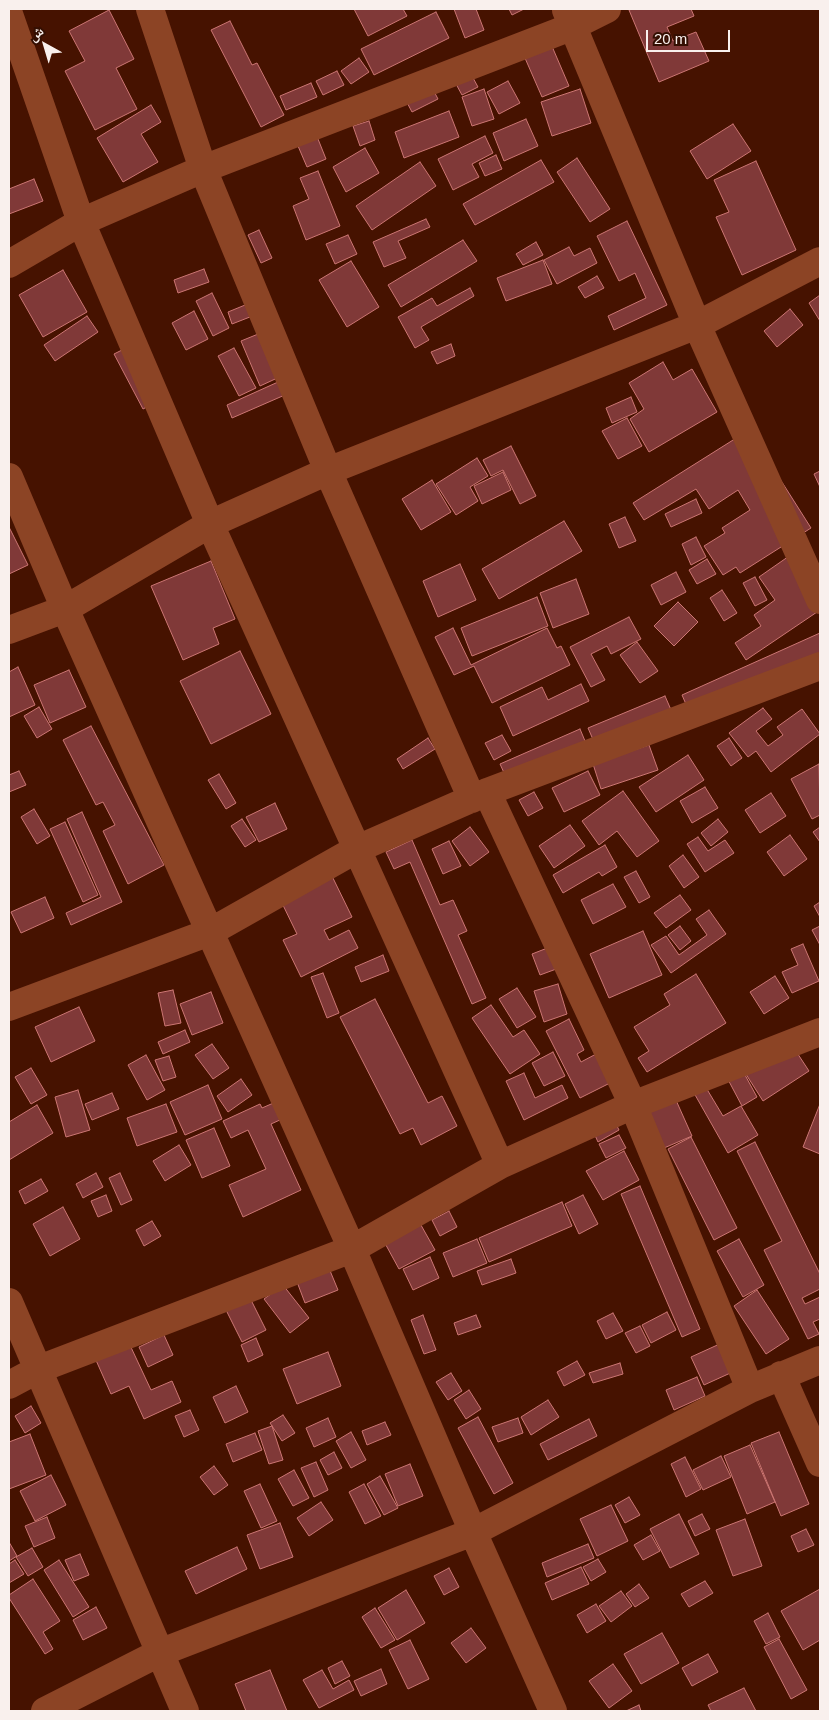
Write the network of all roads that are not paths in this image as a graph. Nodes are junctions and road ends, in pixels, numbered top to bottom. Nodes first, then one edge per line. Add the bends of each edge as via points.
1 (150, 9) edge
2 (607, 9) edge
3 (9, 14) edge
4 (568, 18) edge
5 (204, 169) junction
6 (81, 222) junction
7 (820, 261) edge
8 (9, 264) edge
9 (698, 325) junction
10 (328, 471) junction
11 (9, 478) edge
12 (210, 524) junction
13 (820, 600) edge
14 (65, 609) junction
15 (9, 630) edge
16 (820, 666) edge
17 (480, 796) junction
18 (357, 849) junction
19 (210, 932) junction
20 (9, 1007) edge
21 (820, 1032) edge
22 (633, 1105) junction
23 (500, 1165) junction
24 (352, 1249) junction
25 (9, 1302) edge
26 (820, 1360) edge
27 (39, 1369) junction
28 (781, 1375) junction
29 (9, 1384) edge
30 (750, 1389) junction
31 (820, 1463) edge
32 (473, 1532) junction
33 (159, 1653) junction
34 (45, 1711) edge
35 (185, 1711) edge
36 (553, 1711) edge

1 - 5 street
2 - 4 street
3 - 6 street
4 - 5 street
4 - 9 street
5 - 6 street
5 - 10 street
6 - 8 street
6 - 12 street
7 - 9 street
9 - 10 street
9 - 13 street
10 - 12 street
10 - 17 street
11 - 14 street
12 - 14 street
12 - 18 street
14 - 15 street
14 - 19 street
16 - 17 street
17 - 18 street
17 - 22 street
18 - 19 street
18 - 23 street
19 - 20 street
19 - 24 street
21 - 22 street
22 - 23 street
22 - 30 street
23 - 24 street
24 - 27 street
24 - 32 street
25 - 27 street
26 - 28 street
27 - 29 street
27 - 33 street
28 - 30 street
28 - 31 street
30 - 32 street
32 - 33 street
32 - 36 street
33 - 34 street
33 - 35 street

